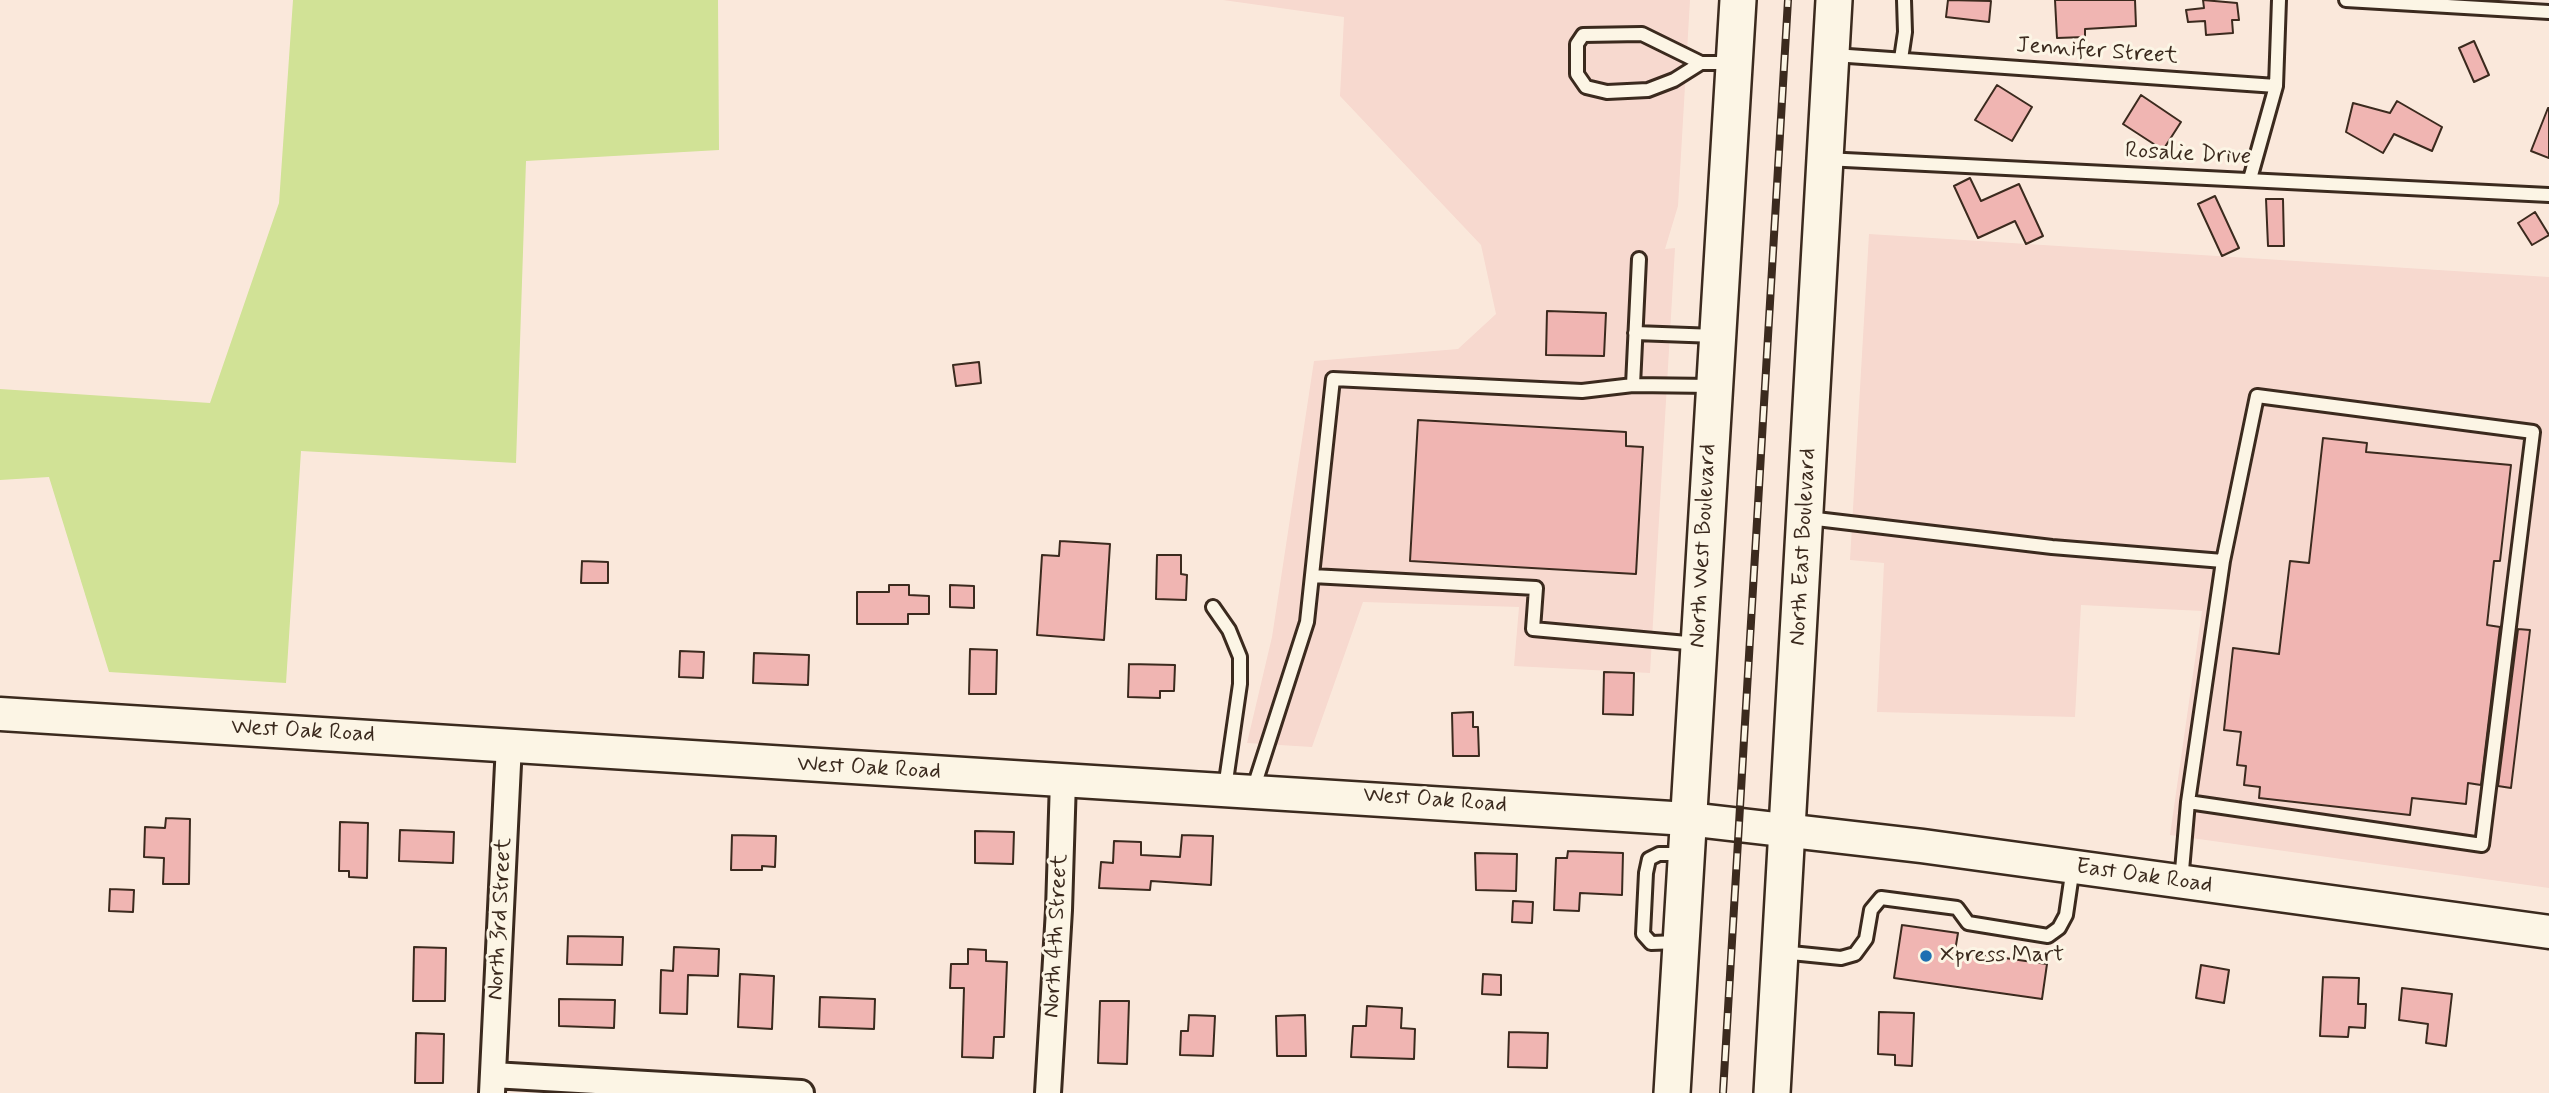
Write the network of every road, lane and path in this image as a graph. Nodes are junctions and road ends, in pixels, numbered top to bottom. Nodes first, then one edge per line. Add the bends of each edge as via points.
1 (1738, 0) edge
2 (1835, 0) edge
3 (1904, 0) edge
4 (2279, 0) edge
5 (2346, 0) edge
6 (2549, 12) edge
7 (1830, 54) junction
8 (1901, 59) junction
9 (1717, 63) junction
10 (2276, 86) junction
11 (1825, 159) junction
12 (2249, 179) junction
13 (2549, 194) edge
14 (1639, 259) dead end
15 (1636, 332) junction
16 (1717, 336) junction
17 (1633, 385) junction
18 (1714, 386) junction
19 (1806, 518) junction
20 (2223, 561) junction
21 (1312, 576) junction
22 (1213, 607) dead end
23 (1698, 644) junction
24 (0, 714) edge
25 (509, 744) junction
26 (1063, 780) junction
27 (1239, 789) junction
28 (2188, 802) junction
29 (1688, 819) junction
30 (1738, 823) joint
31 (1787, 829) junction
32 (2073, 867) junction
33 (2181, 883) junction
34 (2549, 932) edge
35 (1780, 952) junction
36 (493, 1084) edge
37 (801, 1093) edge
38 (1048, 1093) edge
39 (1672, 1093) edge
40 (1772, 1093) edge

1 - 9 main road, North West Boulevard
2 - 7 main road, North East Boulevard
3 - 8 lane
4 - 10 lane
5 - 6 lane
7 - 8 lane, Jennifer Street
7 - 11 main road, North East Boulevard
8 - 10 lane, Jennifer Street
9 - 9 lane via 1642,34 1583,35 1577,44 1577,74 1586,87 1607,92 1648,90
9 - 16 main road, North West Boulevard
10 - 12 lane
11 - 12 lane, Rosalie Drive
11 - 19 main road, North East Boulevard
12 - 13 lane, Rosalie Drive
14 - 15 lane
15 - 16 lane
15 - 17 lane
16 - 18 main road, North West Boulevard
17 - 18 lane
17 - 21 lane via 1582,391 1333,379
18 - 23 main road, North West Boulevard
19 - 20 lane via 2052,547
19 - 31 main road, North East Boulevard
20 - 28 lane
20 - 28 lane via 2257,396 2533,432 2482,845
21 - 23 lane via 1536,588 1533,629
21 - 27 lane via 1307,622
22 - 27 lane via 1240,657
23 - 29 main road, North West Boulevard
24 - 25 street, West Oak Road
25 - 26 street, West Oak Road
25 - 36 street, North 3rd Street
26 - 27 street, West Oak Road
26 - 38 street, North 4th Street
27 - 29 street, West Oak Road
28 - 33 lane
29 - 30 street, West Oak Road
29 - 39 main road, North West Boulevard
30 - 31 street, East Oak Road
31 - 32 street, East Oak Road
31 - 35 main road, North East Boulevard
32 - 33 street, East Oak Road
32 - 35 lane via 2066,915 2048,936 1968,923 1957,908 1881,898 1871,910 1866,939 1855,954 1842,958
33 - 34 street, East Oak Road
35 - 40 main road, North East Boulevard
36 - 37 street

